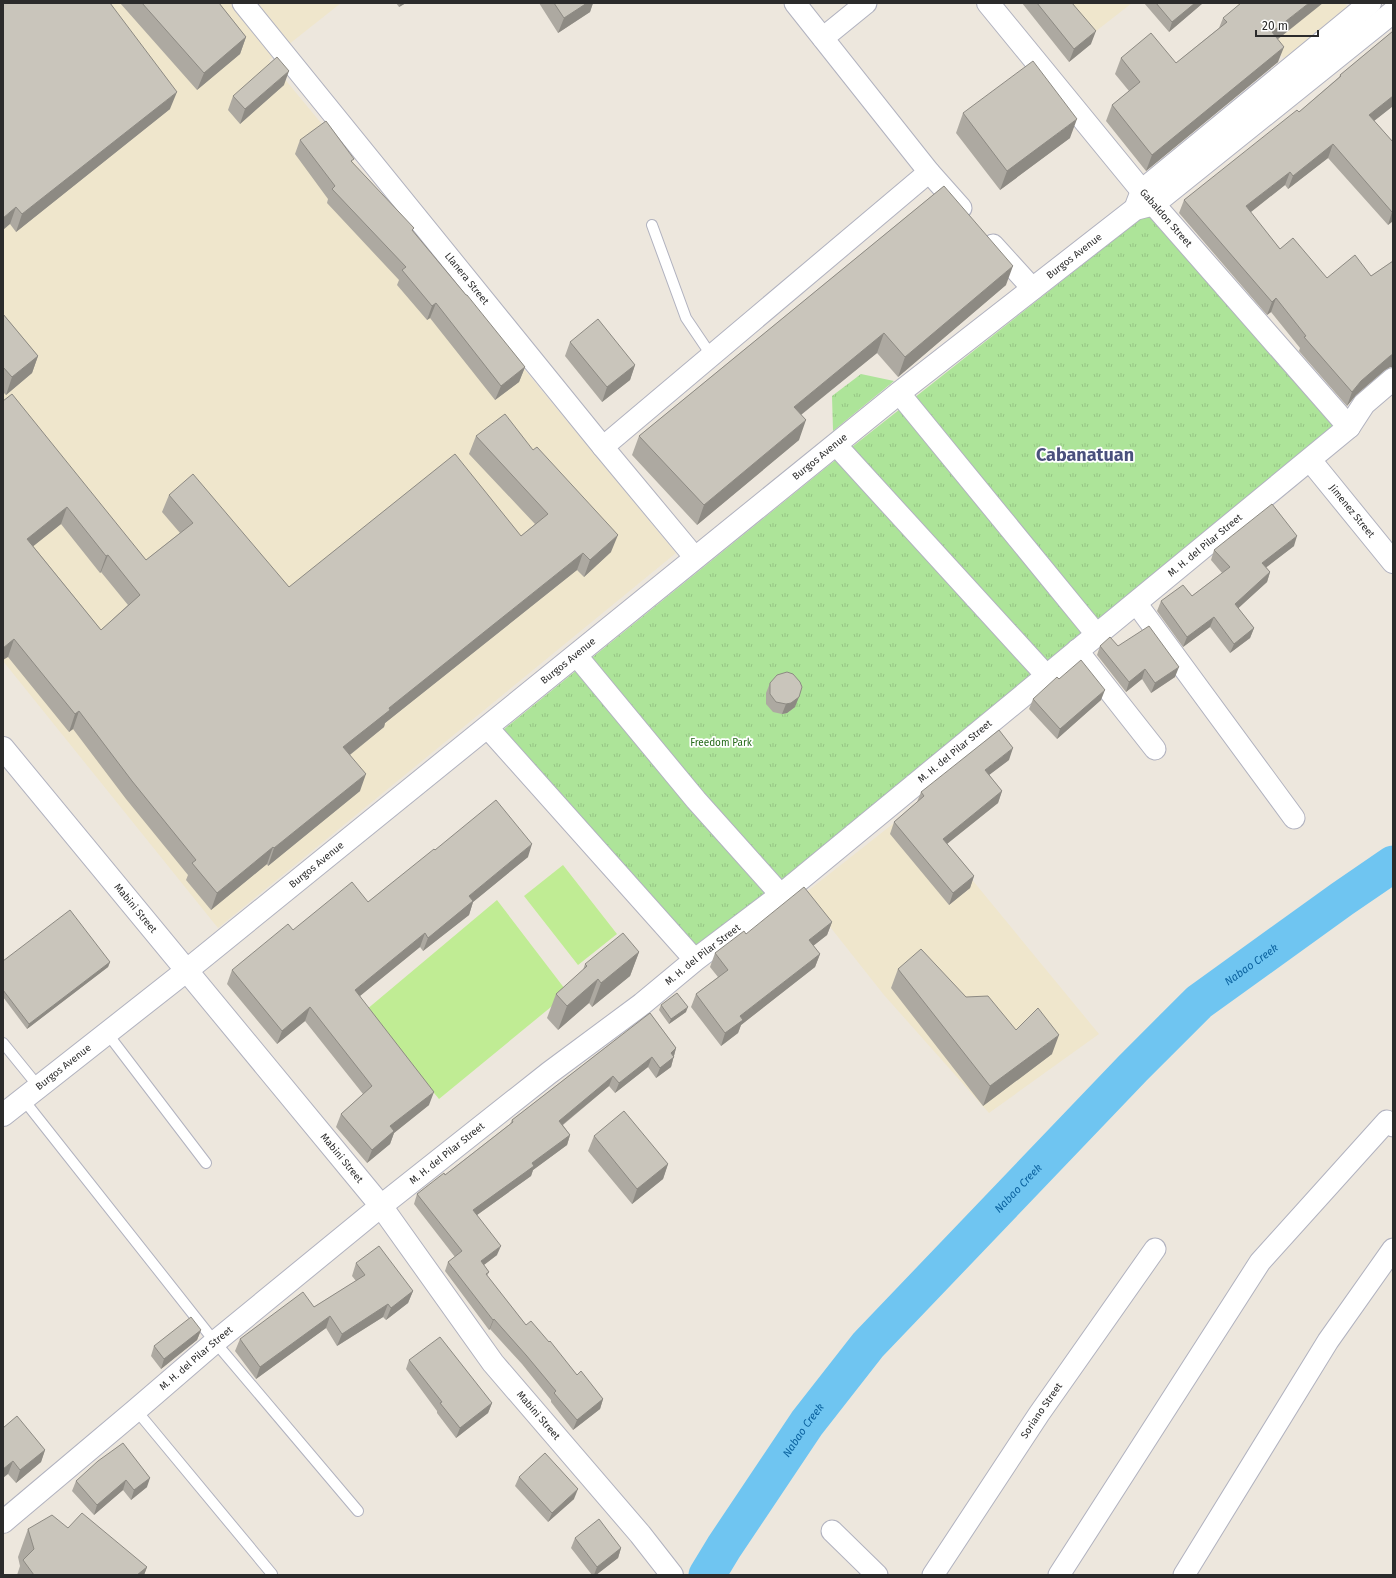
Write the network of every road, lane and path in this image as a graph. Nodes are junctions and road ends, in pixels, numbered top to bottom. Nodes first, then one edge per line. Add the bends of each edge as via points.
1 (243, 3) edge
2 (795, 3) edge
3 (866, 3) edge
4 (988, 3) edge
5 (1370, 3) edge
6 (1393, 12) edge
7 (823, 38) junction
8 (929, 172) junction
9 (1144, 201) junction
10 (652, 225) dead end
11 (1033, 289) junction
12 (711, 355) junction
13 (1393, 378) edge
14 (898, 394) junction
15 (1349, 428) junction
16 (836, 445) junction
17 (603, 447) junction
18 (1310, 460) junction
19 (692, 554) dead end
20 (1393, 562) edge
21 (1136, 603) junction
22 (1097, 635) junction
23 (1077, 650) junction
24 (576, 655) junction
25 (1046, 676) junction
26 (487, 727) junction
27 (3, 748) edge
28 (1155, 749) dead end
29 (1294, 818) dead end
30 (781, 895) junction
31 (695, 960) junction
32 (186, 970) junction
33 (107, 1033) junction
34 (3, 1043) edge
35 (31, 1092) junction
36 (3, 1115) edge
37 (1393, 1126) edge
38 (206, 1163) dead end
39 (381, 1206) junction
40 (1155, 1249) dead end
41 (1393, 1249) edge
42 (214, 1342) junction
43 (136, 1410) junction
44 (358, 1511) dead end
45 (3, 1522) edge
46 (832, 1531) dead end
47 (272, 1574) dead end
48 (672, 1575) edge
49 (876, 1575) edge
50 (933, 1575) edge
51 (1059, 1575) edge
52 (1184, 1575) edge

1 - 17 street, Llanera Street
2 - 7 street
3 - 7 street
4 - 9 main road, Gabaldon Street
5 - 9 main road, Burgos Avenue
6 - 9 main road, Burgos Avenue
7 - 8 street
8 - 11 street
8 - 12 street
9 - 11 main road, Burgos Avenue
9 - 15 main road, Gabaldon Street
10 - 12 lane via 686,318
11 - 14 main road, Burgos Avenue
12 - 17 street
13 - 15 main road, M. H. del Pilar Street via 1364,404
14 - 16 main road, Burgos Avenue
14 - 22 street
15 - 18 main road, M. H. del Pilar Street
16 - 24 main road, Burgos Avenue
16 - 25 street
17 - 19 street, Llanera Street
18 - 20 main road, Jimenez Street
18 - 21 main road, M. H. del Pilar Street
21 - 22 main road, M. H. del Pilar Street
21 - 29 street
22 - 23 main road, M. H. del Pilar Street
23 - 25 main road, M. H. del Pilar Street
23 - 28 street
24 - 26 main road, Burgos Avenue
24 - 30 street via 696,800
25 - 30 main road, M. H. del Pilar Street
26 - 31 street
26 - 32 main road, Burgos Avenue
27 - 32 main road, Mabini Street
30 - 31 main road, M. H. del Pilar Street
31 - 39 main road, M. H. del Pilar Street
32 - 33 main road, Burgos Avenue
32 - 39 main road, Mabini Street
33 - 35 main road, Burgos Avenue
33 - 38 lane
34 - 35 lane
35 - 36 main road, Burgos Avenue
35 - 42 lane
37 - 51 street via 1387,1121 1260,1262
39 - 42 main road, M. H. del Pilar Street
39 - 48 main road, Mabini Street via 493,1363 640,1534
40 - 50 street, Soriano Street via 1039,1414
41 - 52 street via 1328,1341
42 - 43 main road, M. H. del Pilar Street
42 - 44 lane
43 - 45 main road, M. H. del Pilar Street
43 - 47 lane
46 - 49 street

